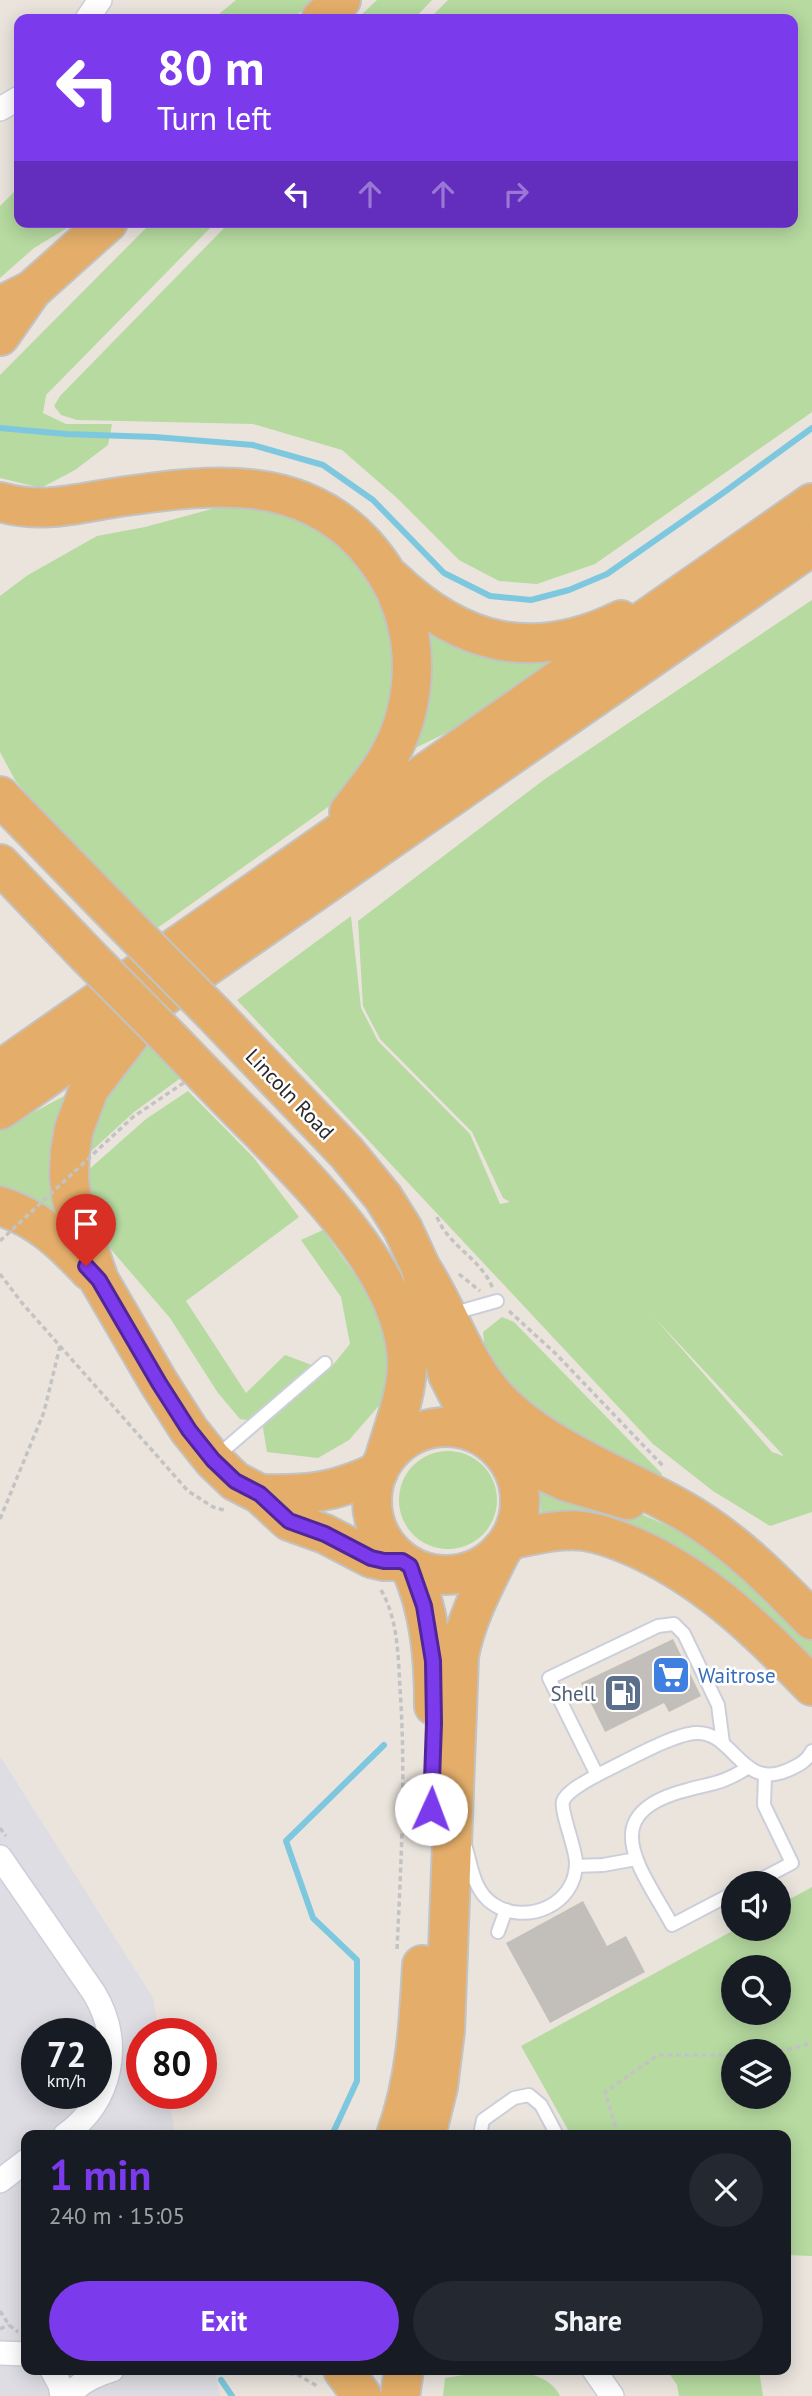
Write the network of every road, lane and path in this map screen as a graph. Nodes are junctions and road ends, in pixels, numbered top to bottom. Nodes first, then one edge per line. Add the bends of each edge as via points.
1 (341, 0) edge
2 (326, 14) edge
3 (101, 228) edge
4 (16, 298) edge
5 (0, 336) edge
6 (0, 502) edge
7 (812, 503) edge
8 (45, 509) junction
9 (0, 534) edge
10 (812, 546) edge
11 (388, 575) junction
12 (704, 579) junction
13 (0, 796) edge
14 (326, 841) junction
15 (0, 864) edge
16 (158, 1000) junction
17 (0, 1070) edge
18 (185, 1082) dead end
19 (0, 1110) edge
20 (0, 1206) edge
21 (437, 1217) dead end
22 (0, 1241) edge
23 (439, 1270) junction
24 (0, 1274) edge
25 (99, 1280) junction
26 (497, 1300) junction
27 (448, 1315) junction
28 (60, 1346) junction
29 (325, 1363) dead end
30 (499, 1449) junction
31 (213, 1460) junction
32 (381, 1466) junction
33 (670, 1474) dead end
34 (248, 1504) junction
35 (0, 1519) edge
36 (721, 1537) junction
37 (506, 1545) junction
38 (395, 1570) junction
39 (812, 1620) edge
40 (812, 1686) edge
41 (723, 1742) junction
42 (810, 1757) edge
43 (747, 1768) junction
44 (597, 1775) junction
45 (765, 1775) junction
46 (452, 1793) junction
47 (0, 1857) edge
48 (636, 1859) junction
49 (576, 1866) junction
50 (777, 1871) edge
51 (721, 1900) edge
52 (506, 1910) junction
53 (498, 1932) dead end
54 (397, 1953) dead end
55 (812, 2043) edge
56 (791, 2049) edge
57 (721, 2055) edge
58 (70, 2130) edge
59 (398, 2130) edge
60 (427, 2130) edge
61 (481, 2130) edge
62 (554, 2130) edge
63 (616, 2130) edge
64 (21, 2165) edge
65 (0, 2181) edge
66 (0, 2311) edge
67 (0, 2329) edge
68 (4, 2330) edge
69 (18, 2349) edge
70 (55, 2375) edge
71 (99, 2375) edge
72 (298, 2375) edge
73 (403, 2375) edge
74 (597, 2375) edge
75 (332, 2379) edge
76 (62, 2396) edge
77 (68, 2396) edge
78 (362, 2396) edge
79 (400, 2396) edge
80 (612, 2396) edge

1 - 2 highway
3 - 4 highway
4 - 5 highway
6 - 8 highway
7 - 12 highway
8 - 9 highway
8 - 11 highway via 203,487 282,493 339,520
10 - 16 highway
11 - 12 highway via 449,623 488,638 533,643 579,637
11 - 14 highway via 410,639 412,676 406,714 389,758
12 - 14 highway
13 - 23 highway, Lincoln Road, bridge via 370,1179 403,1229
14 - 17 highway
15 - 32 highway, bridge via 314,1188 358,1243 400,1321 407,1366 404,1393
16 - 19 highway
16 - 25 highway via 100,1071 74,1129 69,1177 72,1201
18 - 22 path, bridge via 133,1117
20 - 25 highway via 48,1230
21 - 26 path via 488,1277
23 - 26 path
23 - 27 highway via 438,1294
23 - 30 highway, Lincoln Road via 448,1375 469,1416
24 - 28 path
25 - 31 highway via 159,1383
26 - 27 lane
26 - 33 path via 556,1354
27 - 36 highway via 478,1373 516,1416
28 - 34 path via 187,1491 214,1507
28 - 35 path via 44,1412
29 - 31 lane
30 - 32 highway via 468,1430 436,1427 407,1437
30 - 36 highway via 567,1482
30 - 37 highway via 517,1478 520,1499
31 - 34 highway via 235,1481
32 - 34 highway via 349,1485
32 - 38 highway via 372,1494 374,1518
34 - 38 highway via 325,1534
36 - 39 highway via 757,1564
37 - 38 highway via 480,1566 455,1575
37 - 40 highway via 556,1532 582,1531 657,1558 698,1581 739,1613
37 - 46 highway via 462,1638
38 - 54 path via 382,1592 392,1616 399,1662 403,1734
38 - 59 highway via 424,1606 434,1679 416,2043
41 - 43 lane
41 - 44 lane via 698,1733 682,1735
41 - 44 lane via 718,1705 684,1634 674,1624 666,1624 549,1678
42 - 45 lane via 784,1772
43 - 45 lane
43 - 48 lane via 728,1780 685,1790 643,1809 631,1838
44 - 49 lane via 563,1802
45 - 50 lane via 764,1805 792,1863
46 - 52 lane via 477,1888
46 - 60 highway via 445,2031
47 - 58 street via 94,1993 107,2021 112,2052 107,2080 93,2107
48 - 49 lane
48 - 51 lane via 672,1925
49 - 52 lane via 563,1898 551,1906 540,1912
52 - 53 lane
55 - 56 path
57 - 63 path via 658,2055 605,2092
61 - 62 lane via 483,2120 514,2098 529,2095 541,2105
64 - 65 street
66 - 68 path
67 - 68 path
68 - 69 street
68 - 69 path
70 - 76 street
71 - 77 street
72 - 75 path
73 - 79 highway
74 - 80 street
75 - 78 highway

